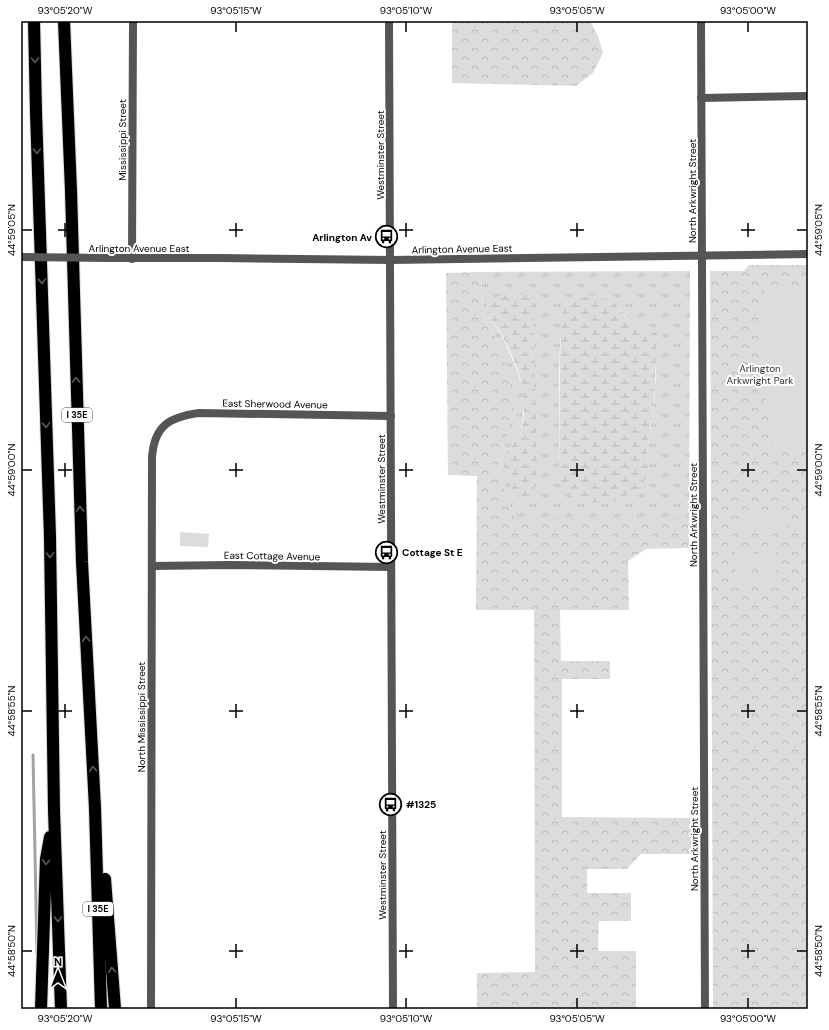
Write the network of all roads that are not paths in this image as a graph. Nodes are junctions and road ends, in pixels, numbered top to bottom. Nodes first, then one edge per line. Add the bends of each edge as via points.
1 (34, 21) edge
2 (64, 21) edge
3 (133, 21) edge
4 (389, 21) edge
5 (701, 21) edge
6 (808, 96) edge
7 (701, 98) junction
8 (808, 254) edge
9 (702, 255) junction
10 (21, 257) edge
11 (132, 259) junction
12 (391, 260) junction
13 (391, 416) junction
14 (163, 427) joint
15 (152, 566) junction
16 (391, 567) junction
17 (95, 808) junction
18 (54, 810) junction
19 (40, 1009) edge
20 (61, 1009) edge
21 (101, 1009) edge
22 (115, 1009) edge
23 (151, 1009) edge
24 (393, 1009) edge
25 (705, 1009) edge

1 -> 18 highway via 50,529
17 -> 2 highway, I 35E via 82,562
3 - 11 street, Mississippi Street
4 - 12 street, Westminster Street
5 - 7 street, North Arkwright Street
6 - 7 street
7 - 9 street, North Arkwright Street
8 - 9 street, Arlington Avenue East
9 - 12 street, Arlington Avenue East
9 - 25 street, North Arkwright Street
10 - 11 street, Arlington Avenue East, bridge
11 - 12 street, Arlington Avenue East
12 - 13 street, Westminster Street
13 - 14 street, East Sherwood Avenue via 199,413 178,417
13 - 16 street, Westminster Street
14 - 15 street, North Mississippi Street via 156,436 153,446
15 - 16 street, East Cottage Avenue
15 - 23 street, North Mississippi Street
16 - 24 street, Westminster Street
17 - 21 highway, I 35E
22 -> 17 highway via 103,856
18 -> 19 highway via 46,859
18 -> 20 highway

